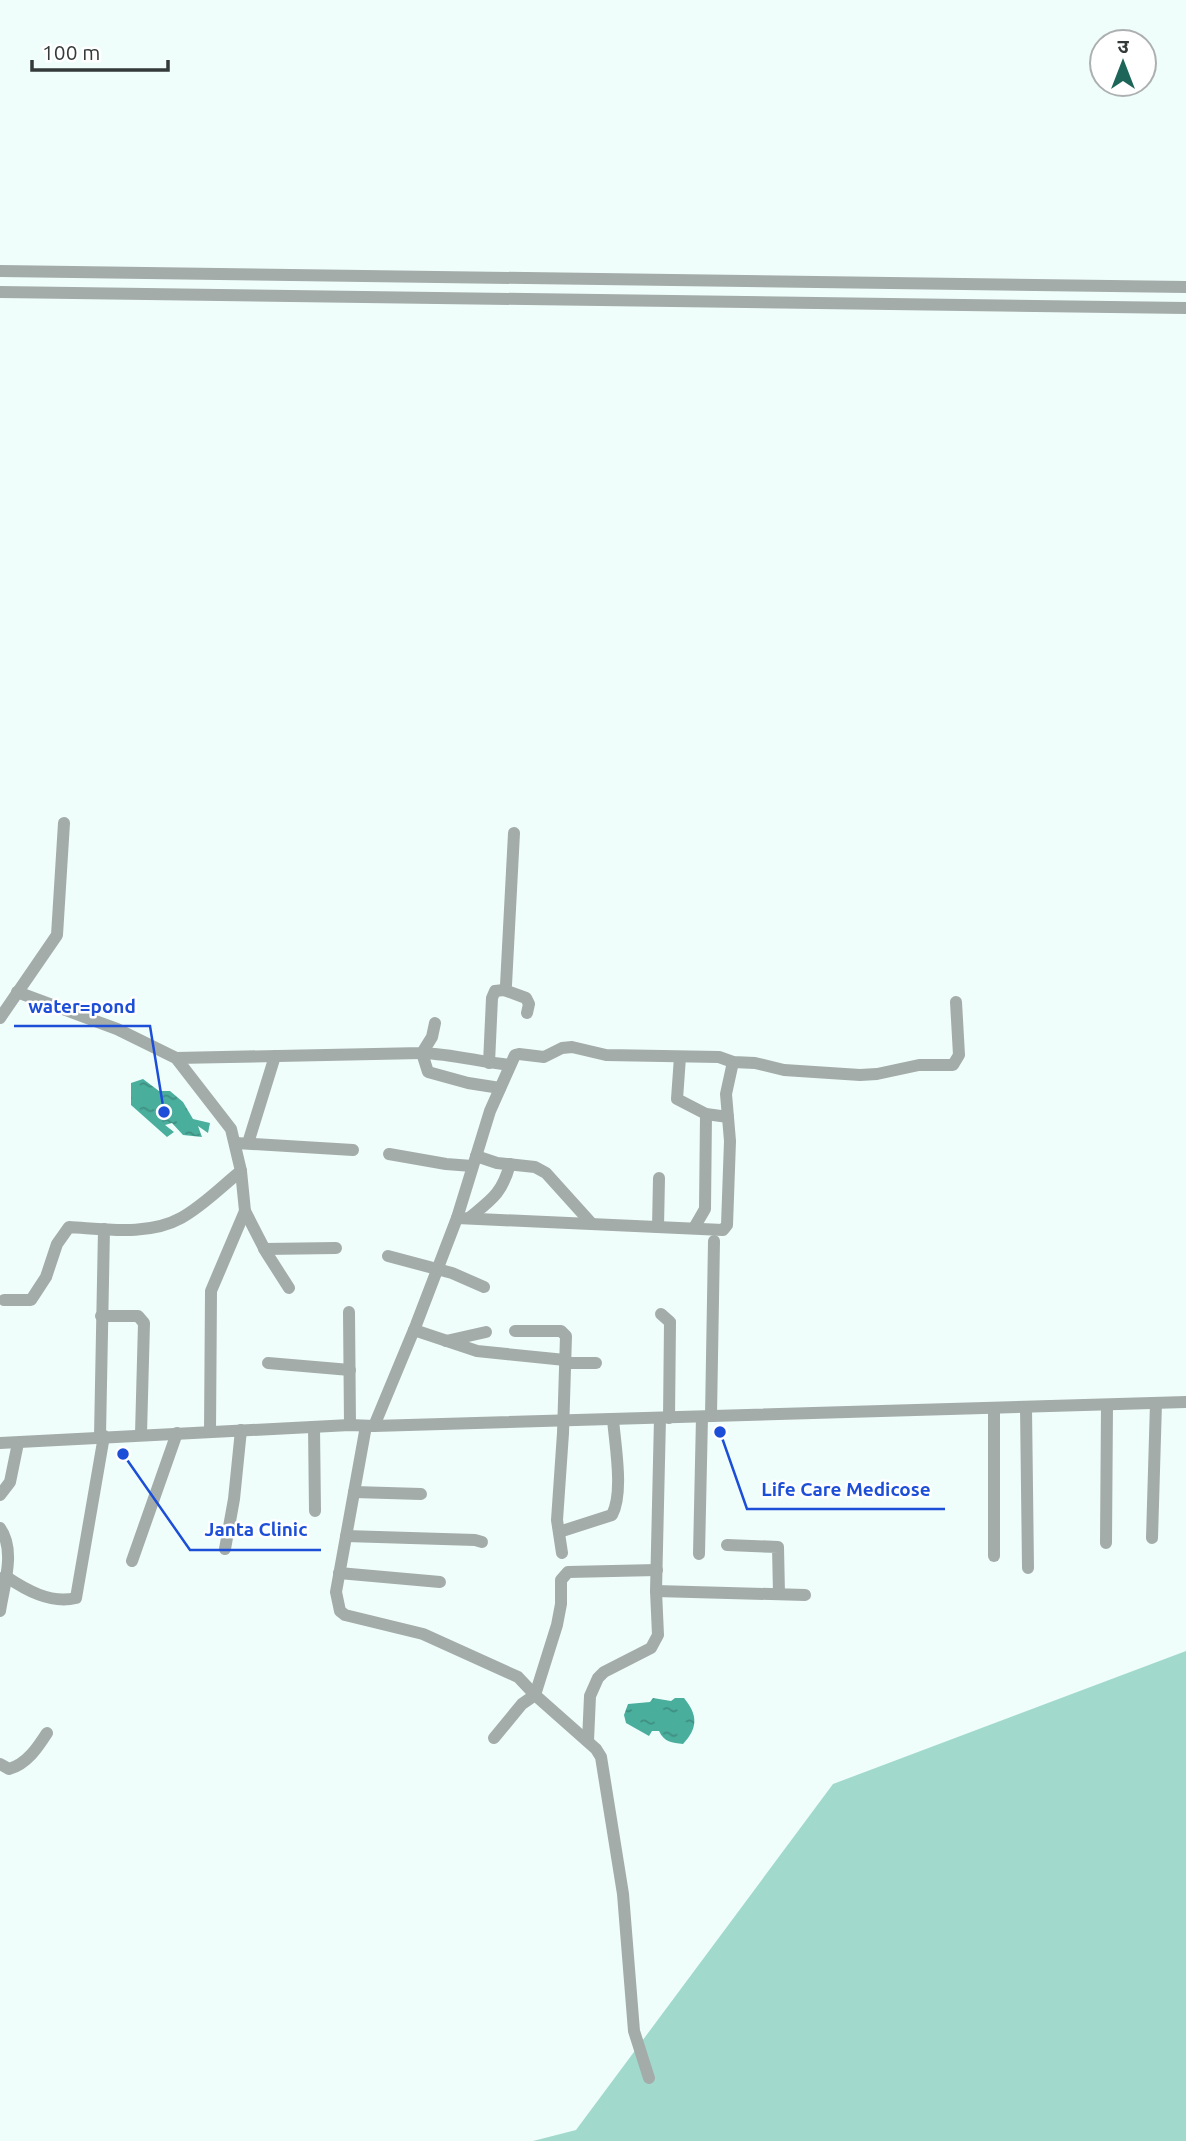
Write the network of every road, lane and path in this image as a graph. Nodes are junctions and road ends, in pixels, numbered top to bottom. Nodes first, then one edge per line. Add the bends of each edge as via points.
1 (0, 271) edge
2 (1088, 286) junction
3 (1186, 287) edge
4 (0, 292) edge
5 (1087, 307) junction
6 (1186, 308) edge
7 (64, 823) dead end
8 (513, 833) dead end
9 (504, 990) junction
10 (17, 992) junction
11 (957, 1002) dead end
12 (527, 1013) dead end
13 (0, 1018) edge
14 (435, 1023) dead end
15 (422, 1053) junction
16 (275, 1056) junction
17 (680, 1057) junction
18 (176, 1058) junction
19 (733, 1062) junction
20 (489, 1063) junction
21 (510, 1065) junction
22 (500, 1088) junction
23 (706, 1114) junction
24 (727, 1117) junction
25 (242, 1143) junction
26 (353, 1150) dead end
27 (389, 1154) dead end
28 (474, 1161) junction
29 (510, 1164) junction
30 (241, 1171) junction
31 (659, 1178) dead end
32 (245, 1211) junction
33 (463, 1218) junction
34 (592, 1224) junction
35 (658, 1227) junction
36 (694, 1228) junction
37 (104, 1229) junction
38 (714, 1241) dead end
39 (336, 1248) dead end
40 (264, 1249) junction
41 (388, 1256) dead end
42 (438, 1269) junction
43 (484, 1287) dead end
44 (289, 1288) dead end
45 (4, 1300) dead end
46 (349, 1312) dead end
47 (661, 1314) dead end
48 (101, 1316) junction
49 (414, 1330) junction
50 (515, 1331) dead end
51 (486, 1332) dead end
52 (445, 1341) junction
53 (565, 1362) junction
54 (268, 1363) dead end
55 (596, 1363) dead end
56 (350, 1370) junction
57 (1186, 1402) edge
58 (1156, 1403) junction
59 (1107, 1405) junction
60 (1026, 1407) junction
61 (993, 1408) junction
62 (706, 1416) junction
63 (664, 1418) junction
64 (613, 1419) junction
65 (563, 1421) junction
66 (350, 1425) junction
67 (370, 1426) junction
68 (314, 1427) junction
69 (241, 1430) junction
70 (210, 1432) junction
71 (177, 1433) junction
72 (141, 1434) junction
73 (102, 1436) junction
74 (0, 1443) edge
75 (18, 1443) junction
76 (354, 1492) junction
77 (421, 1494) dead end
78 (0, 1495) edge
79 (315, 1511) dead end
80 (0, 1528) edge
81 (559, 1532) junction
82 (346, 1536) junction
83 (1152, 1538) dead end
84 (482, 1542) dead end
85 (1106, 1543) dead end
86 (727, 1545) dead end
87 (225, 1549) dead end
88 (562, 1553) dead end
89 (699, 1554) dead end
90 (994, 1556) dead end
91 (132, 1561) dead end
92 (1028, 1568) dead end
93 (657, 1570) junction
94 (339, 1573) junction
95 (5, 1576) junction
96 (440, 1582) dead end
97 (656, 1591) junction
98 (779, 1594) junction
99 (805, 1595) dead end
100 (0, 1611) edge
101 (535, 1695) junction
102 (47, 1732) dead end
103 (494, 1738) dead end
104 (588, 1741) junction
105 (0, 1764) edge
106 (649, 2078) dead end

1 - 2 street
2 - 3 street
2 - 5 street
4 - 5 street
5 - 6 street
7 - 10 street via 57,935
8 - 9 street
9 - 12 street via 526,998
9 - 20 street via 495,991 492,998
10 - 13 street
10 - 18 street via 117,1029
11 - 19 street via 959,1055 953,1065 919,1065 860,1075
14 - 15 street
15 - 16 street
15 - 20 street
15 - 22 street via 428,1072
16 - 18 street
16 - 25 street
17 - 19 street via 719,1057
17 - 21 street via 606,1055 572,1047 544,1057 519,1054
17 - 23 street via 677,1099
18 - 25 street
19 - 24 street
20 - 21 street
21 - 22 street
22 - 28 street
23 - 24 street
23 - 36 street via 705,1209
24 - 36 street via 727,1225 723,1230
25 - 26 street
25 - 30 street
27 - 28 street via 446,1164
28 - 29 street
28 - 33 street
29 - 33 street via 495,1198
29 - 34 street via 535,1167 546,1174
30 - 32 street
30 - 37 street via 182,1218 161,1226
31 - 35 street
32 - 40 street
32 - 70 street via 211,1291
33 - 34 street
33 - 42 street
34 - 35 street
35 - 36 street
37 - 45 street via 69,1227 31,1300
37 - 48 street
38 - 62 street
39 - 40 street
40 - 44 street
41 - 42 street
42 - 43 street
42 - 49 street
46 - 56 street
47 - 63 street via 670,1322
48 - 72 street via 133,1315 144,1323
48 - 73 street
49 - 52 street
49 - 67 street
50 - 53 street via 561,1331 566,1336
51 - 52 street
52 - 53 street via 477,1351
53 - 55 street
53 - 65 street
54 - 56 street
56 - 66 street
57 - 58 street
58 - 59 street
58 - 83 street
59 - 60 street
59 - 85 street
60 - 61 street
60 - 92 street
61 - 62 street
61 - 90 street
62 - 63 street
62 - 89 street
63 - 64 street
63 - 93 street
64 - 65 street
64 - 81 street via 616,1508 612,1515
65 - 67 street
65 - 81 street
66 - 67 street
66 - 68 street
67 - 76 street
68 - 69 street
68 - 79 street
69 - 70 street
69 - 87 street
70 - 71 street
71 - 72 street
71 - 91 street
72 - 73 street
73 - 75 street
73 - 95 street via 76,1598 46,1597
74 - 75 street
75 - 78 street via 10,1482
76 - 77 street
76 - 82 street
80 - 95 street via 7,1544
81 - 88 street
82 - 84 street
82 - 94 street
86 - 98 street via 784,1548
93 - 97 street
93 - 101 street via 564,1574 557,1625
94 - 96 street
94 - 101 street via 336,1592 345,1615 423,1634 518,1677
95 - 100 street
97 - 98 street
97 - 104 street via 656,1643 598,1678 590,1696
98 - 99 street
101 - 103 street
101 - 104 street
102 - 105 street via 21,1764 9,1769
104 - 106 street via 605,1768 623,1894 634,2031

